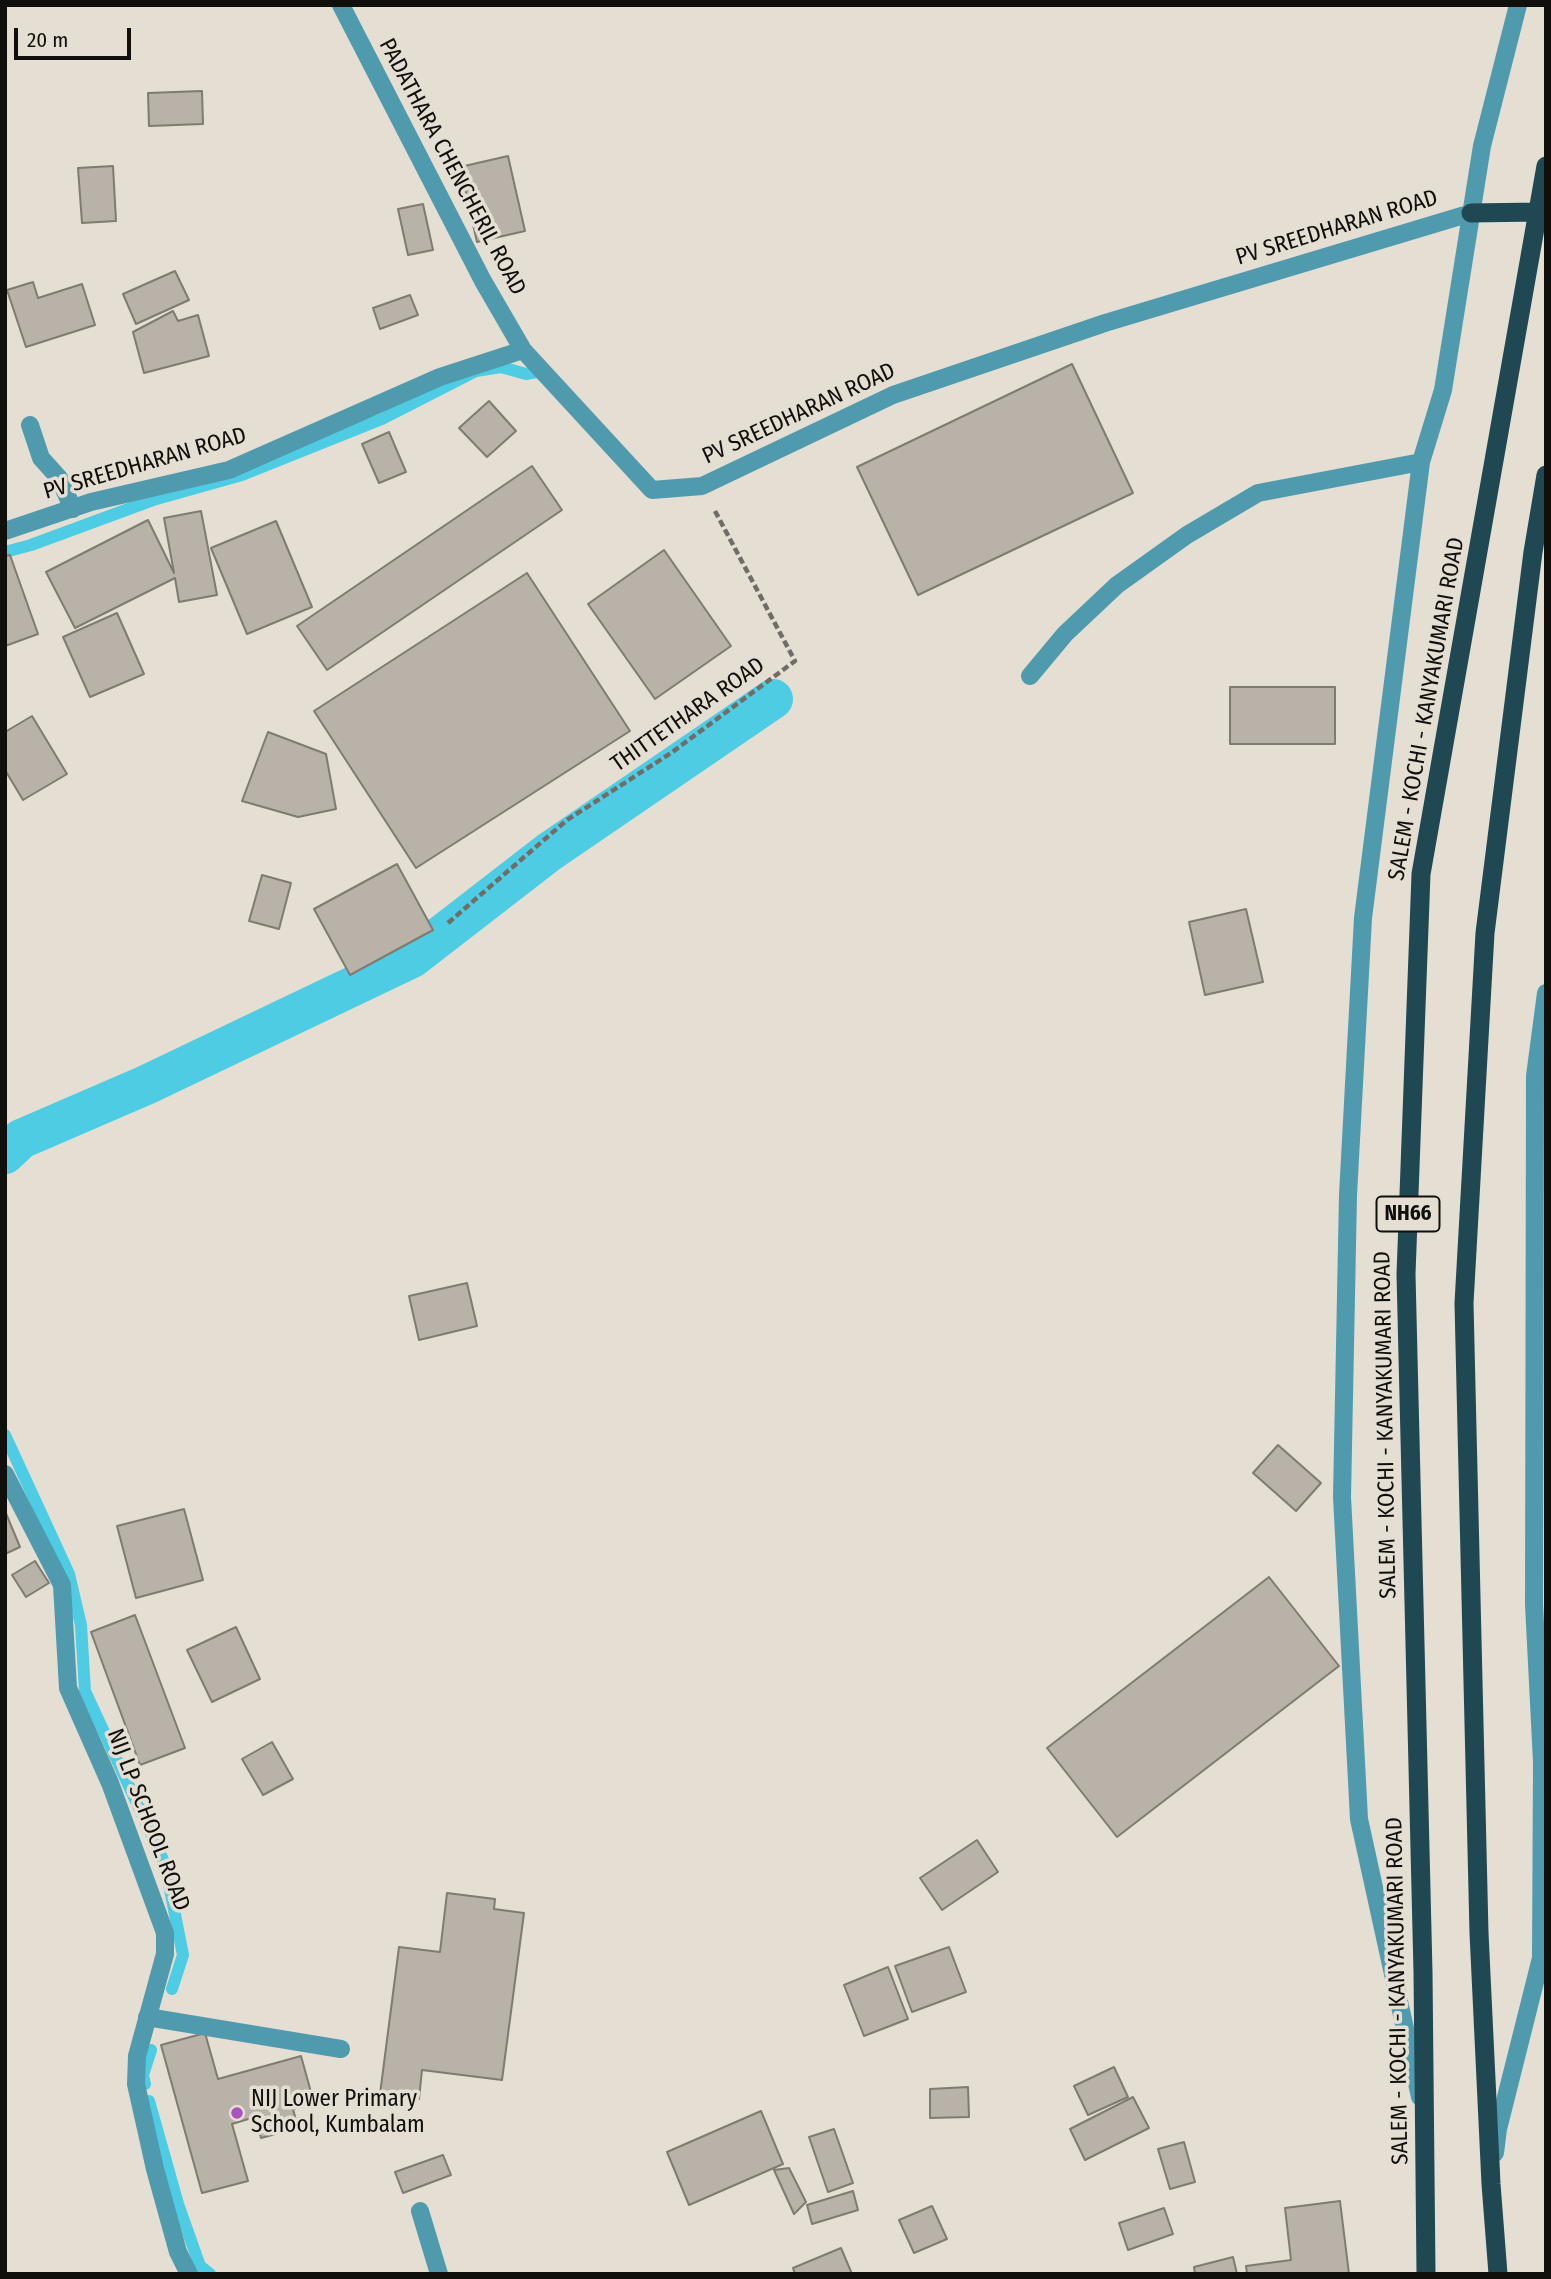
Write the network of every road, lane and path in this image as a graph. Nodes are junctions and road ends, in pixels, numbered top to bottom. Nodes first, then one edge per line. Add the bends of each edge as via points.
1 (341, 5) edge
2 (1518, 5) edge
3 (1546, 166) edge
4 (1538, 212) junction
5 (1471, 213) junction
6 (523, 349) junction
7 (30, 425) dead end
8 (1421, 462) junction
9 (1546, 475) edge
10 (702, 486) junction
11 (73, 509) junction
12 (5, 531) edge
13 (1030, 676) dead end
14 (448, 923) dead end
15 (1546, 993) edge
16 (5, 1474) edge
17 (147, 2017) junction
18 (341, 2049) dead end
19 (1426, 2125) junction
20 (1491, 2184) junction
21 (420, 2211) dead end
22 (189, 2274) edge
23 (439, 2274) edge
24 (1426, 2274) edge
25 (1498, 2274) edge

1 - 6 street, PADATHARA CHENCHERIL ROAD via 476,269
2 - 5 street via 1482,146
3 - 4 highway, SALEM - KOCHI - KANYAKUMARI ROAD / NH66
4 - 5 highway
4 - 19 highway, SALEM - KOCHI - KANYAKUMARI ROAD / NH66 via 1421,874 1406,1274
5 - 8 street via 1443,390
5 - 10 street, PV SREEDHARAN ROAD via 1105,323 893,395
6 - 10 street, PV SREEDHARAN ROAD via 652,490
6 - 11 street, PV SREEDHARAN ROAD via 440,377 229,470
7 - 11 street via 41,458 59,478
8 - 13 street via 1258,493 1117,585 1065,634
8 - 19 street via 1363,918 1348,1195 1342,1497 1359,1819
9 - 20 highway, NH66 via 1485,933 1464,1303 1479,1933
10 - 14 path, THITTETHARA ROAD via 794,661 671,753 567,820
11 - 12 street, PV SREEDHARAN ROAD
15 - 20 street via 1535,1076 1534,1604 1542,1762 1541,1958 1498,2129
16 - 17 street, NIJ LP SCHOOL ROAD via 62,1585 68,1688 110,1783 165,1933 165,1954
17 - 18 street
17 - 22 street, NIJ LP SCHOOL ROAD via 137,2056 136,2084 155,2169
19 - 24 highway, SALEM - KOCHI - KANYAKUMARI ROAD / NH66
20 - 25 highway, NH66
21 - 23 street

